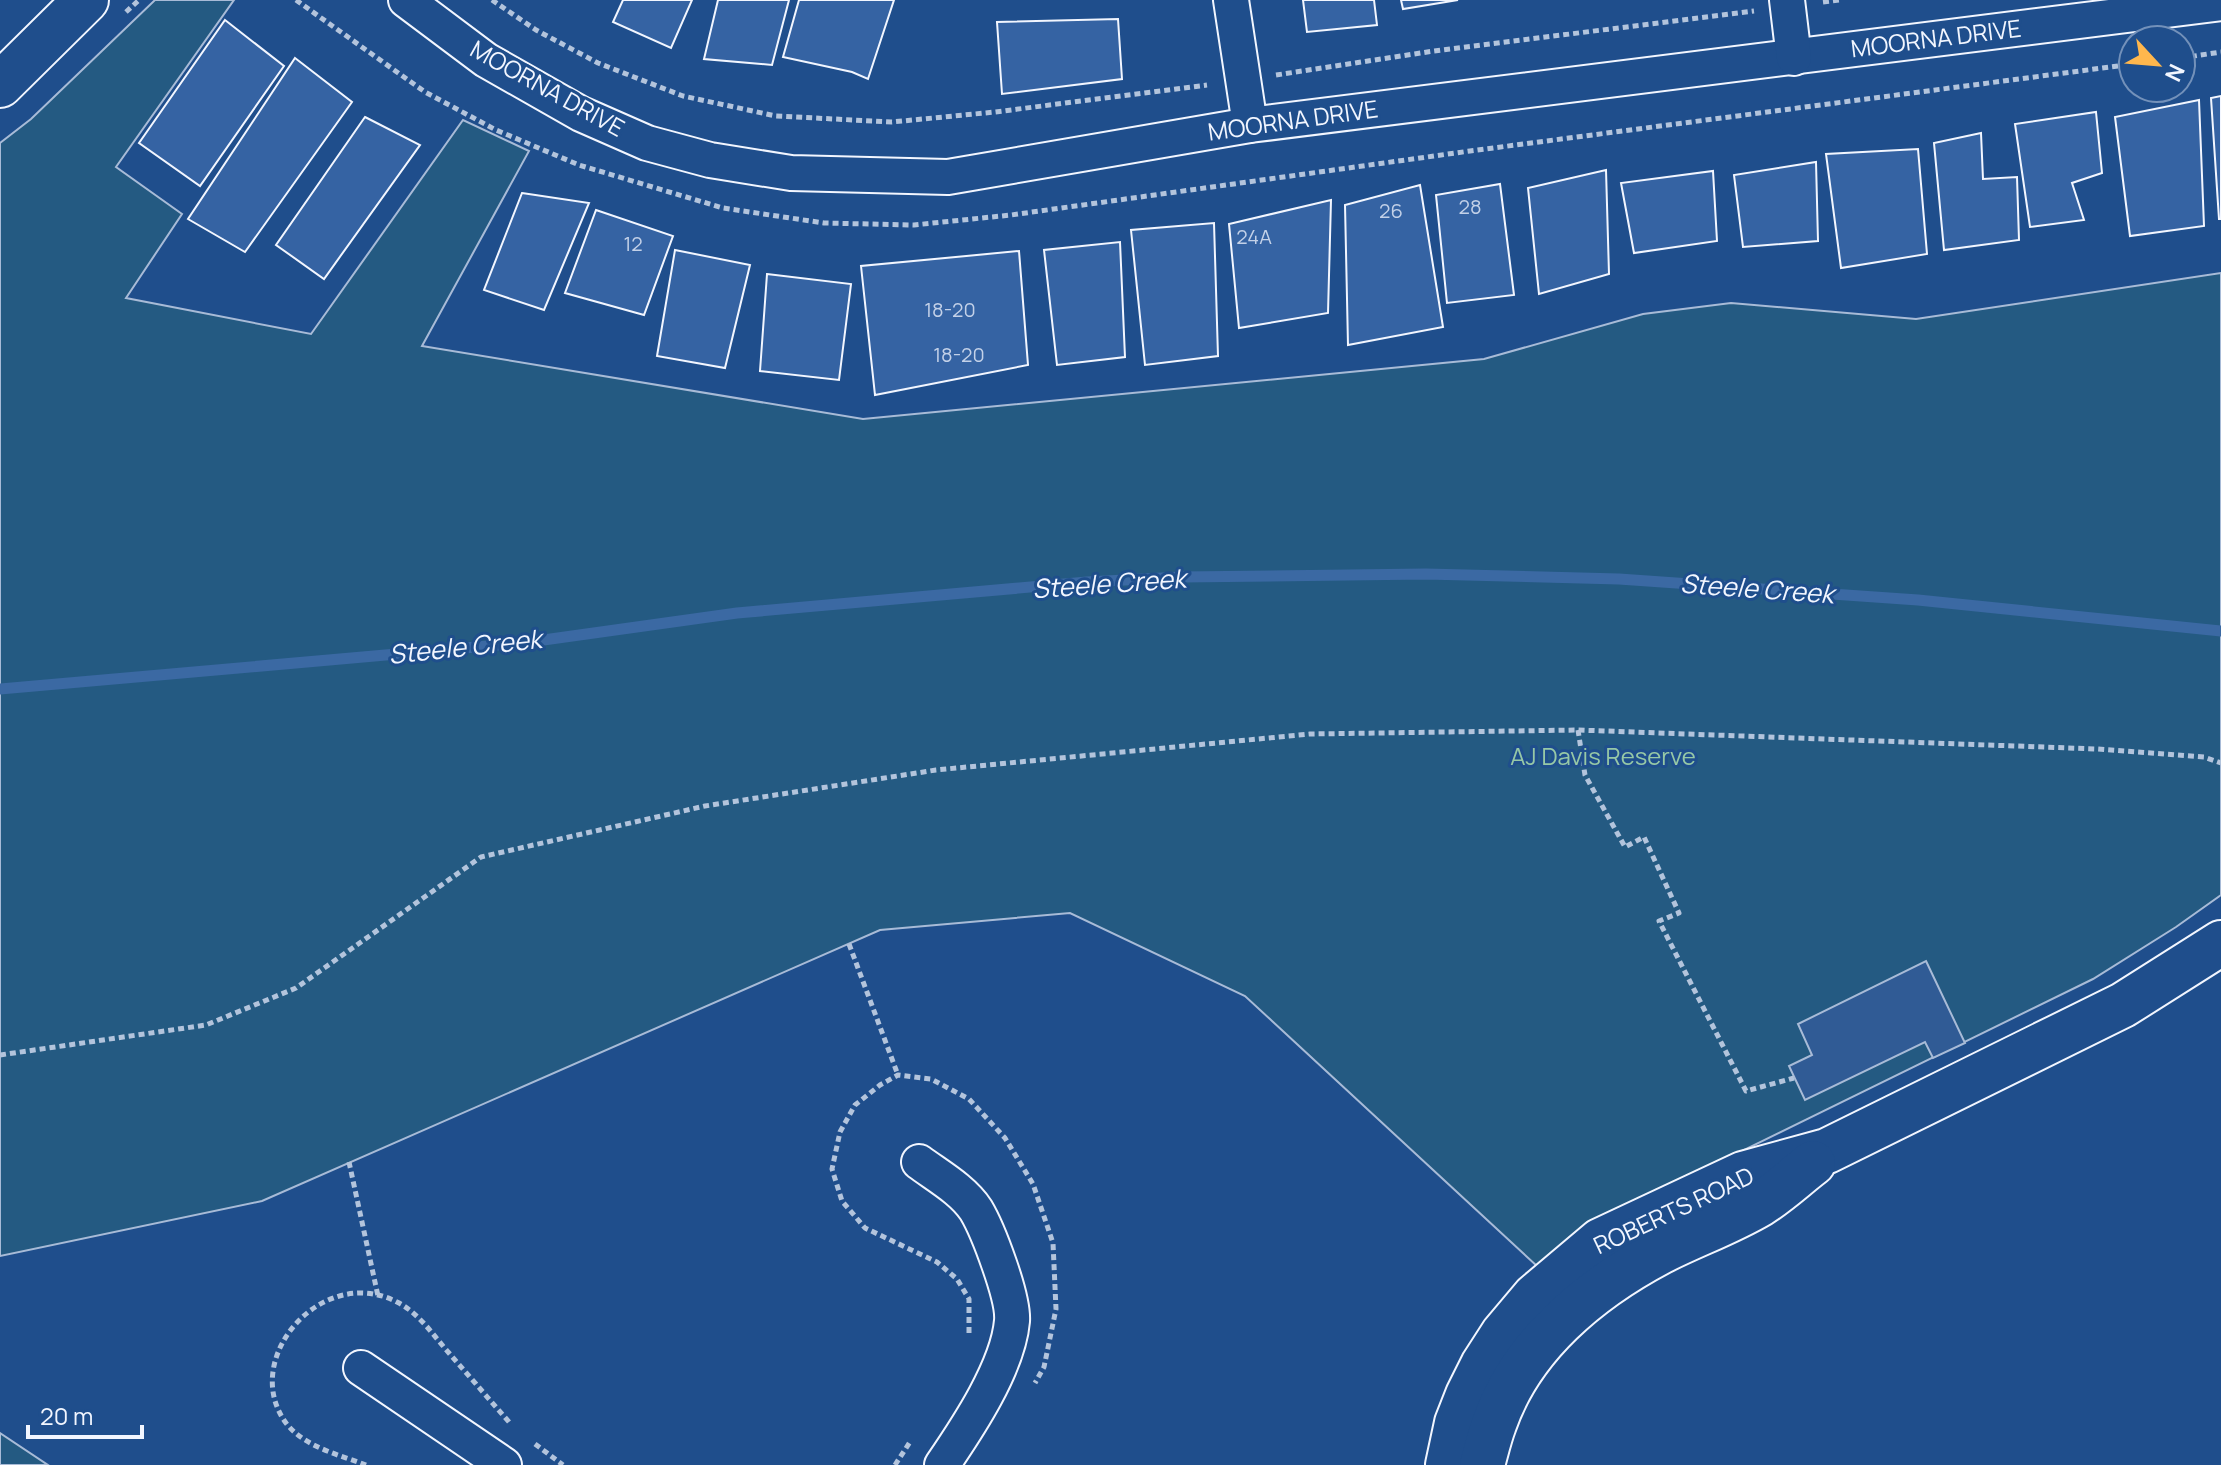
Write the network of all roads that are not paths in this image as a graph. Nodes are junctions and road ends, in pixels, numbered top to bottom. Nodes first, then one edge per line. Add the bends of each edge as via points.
1 (86, 0) edge
2 (406, 0) edge
3 (1231, 0) edge
4 (2221, 3) edge
5 (1787, 4) edge
6 (1794, 58) junction
7 (0, 85) edge
8 (1250, 125) junction
9 (2221, 943) edge
10 (1827, 1151) junction
11 (919, 1162) dead end
12 (361, 1368) dead end
13 (504, 1465) edge
14 (942, 1465) edge
15 (1448, 1465) edge
16 (1482, 1465) edge

1 - 7 street
2 - 8 street, MOORNA DRIVE via 486,60 581,114 647,143 791,173 948,177
3 - 8 street
4 - 6 street, MOORNA DRIVE
5 - 6 street
6 - 8 street, MOORNA DRIVE
9 - 10 street, ROBERTS ROAD via 2123,1005
10 - 15 street, ROBERTS ROAD via 1743,1174 1600,1241 1572,1263 1535,1296 1483,1365 1457,1423
10 - 16 street, ROBERTS ROAD via 1760,1204 1661,1251 1578,1305 1515,1381 1494,1421
11 - 14 street via 975,1209 1000,1265 1013,1319 993,1379
12 - 13 street

